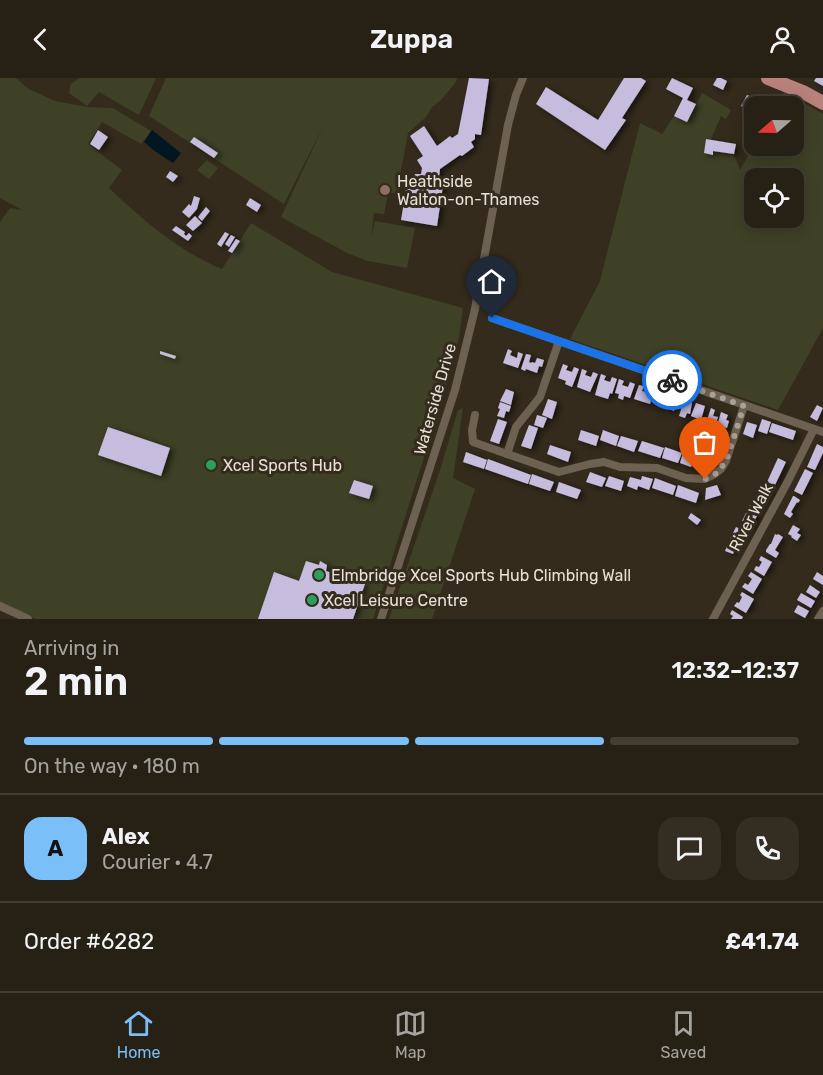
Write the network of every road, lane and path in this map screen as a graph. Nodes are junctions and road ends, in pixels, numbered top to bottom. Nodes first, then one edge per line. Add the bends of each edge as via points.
1 (523, 78) edge
2 (768, 78) edge
3 (823, 103) edge
4 (492, 318) dead end
5 (559, 341) junction
6 (744, 406) junction
7 (475, 416) dead end
8 (820, 431) edge
9 (507, 454) junction
10 (0, 606) edge
11 (823, 611) edge
12 (28, 619) edge
13 (381, 619) edge
14 (713, 619) edge
15 (818, 619) edge

1 - 13 street, Waterside Drive via 508,125 475,309 455,390
2 - 3 main road
4 - 5 street
5 - 6 street
5 - 9 street via 540,397 516,427
6 - 8 street
6 - 9 street via 726,461 717,473 705,479 604,462 559,472
7 - 9 street via 473,442
8 - 14 street, River Walk
10 - 12 street
11 - 15 street

